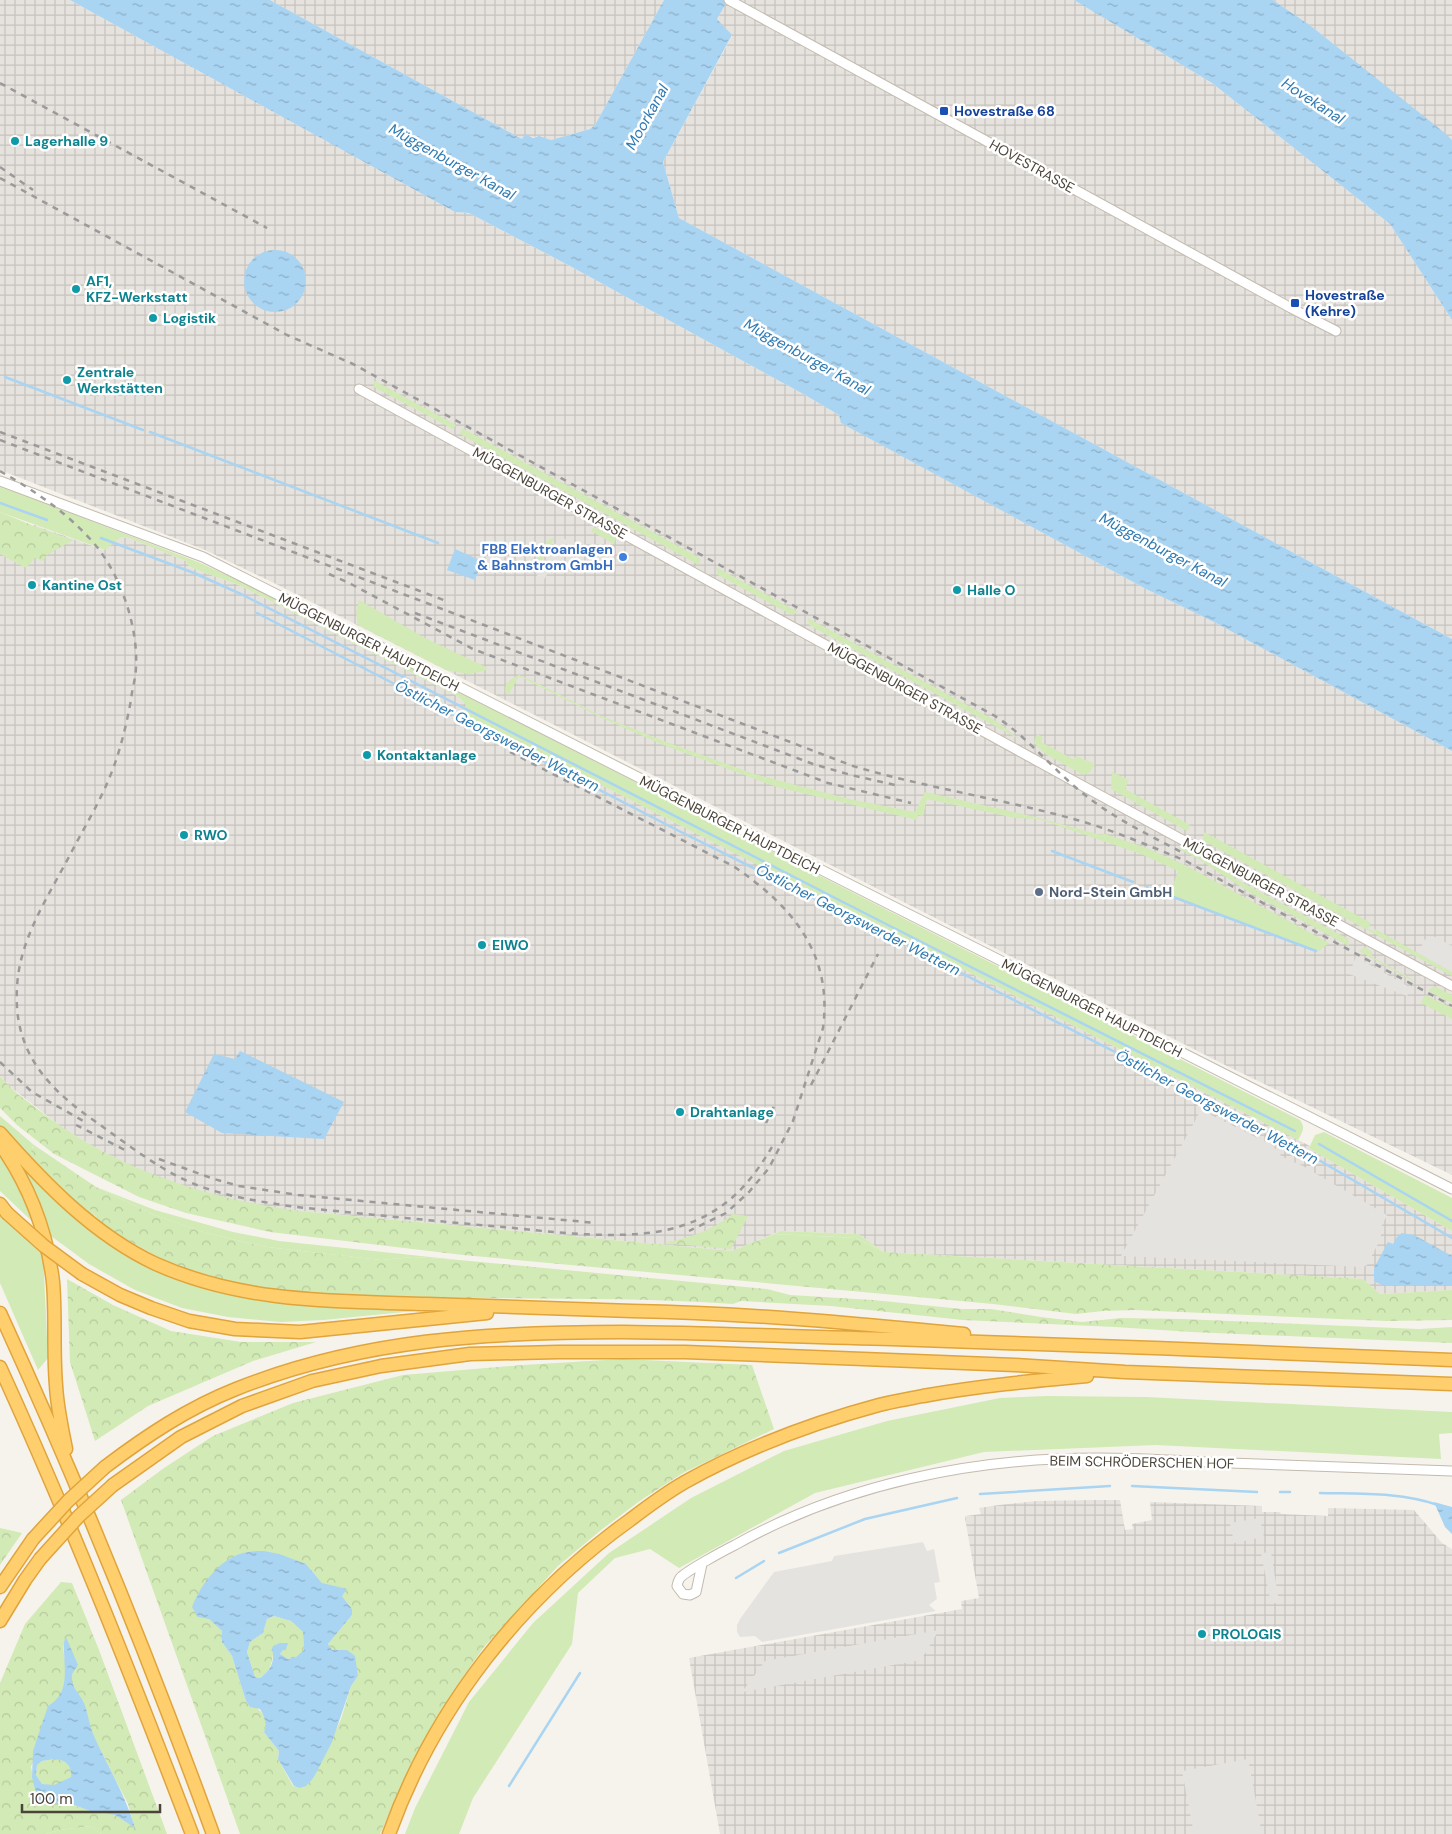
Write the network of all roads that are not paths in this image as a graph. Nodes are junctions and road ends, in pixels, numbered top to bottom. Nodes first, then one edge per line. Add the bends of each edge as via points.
1 (729, 0) edge
2 (1336, 331) dead end
3 (359, 389) dead end
4 (0, 481) edge
5 (1452, 986) edge
6 (0, 1133) edge
7 (0, 1144) edge
8 (1452, 1189) edge
9 (4, 1209) edge
10 (535, 1309) junction
11 (0, 1313) edge
12 (1056, 1344) junction
13 (1452, 1360) edge
14 (0, 1367) edge
15 (1124, 1372) junction
16 (1452, 1384) edge
17 (1452, 1471) edge
18 (71, 1474) junction
19 (702, 1564) dead end
20 (0, 1587) edge
21 (0, 1621) edge
22 (192, 1834) edge
23 (213, 1834) edge
24 (389, 1834) edge

1 - 2 street, HOVESTRASSE
3 - 5 street, MÜGGENBURGER STRASSE
4 - 8 street, MÜGGENBURGER HAUPTDEICH via 203,557
6 - 10 highway via 84,1218 154,1263 189,1277 231,1290 328,1302
7 - 18 highway via 30,1196 46,1243 53,1283 56,1392
9 - 10 highway, bridge via 44,1246 82,1274 151,1308 190,1321 235,1329 300,1332
10 - 12 highway via 784,1318
11 - 18 highway
12 - 13 highway
12 - 20 highway, bridge via 670,1333 521,1333 423,1341 336,1357 234,1390 138,1442 68,1501 32,1539
14 - 22 highway via 137,1691
15 - 16 highway
15 - 21 highway, bridge via 685,1352 558,1352 470,1354 381,1366 312,1381 242,1406 181,1437 113,1484 40,1559
15 - 24 highway via 997,1385 882,1404 785,1435 683,1483 600,1541 522,1614 460,1695 428,1748
17 - 19 street, BEIM SCHRÖDERSCHEN HOF via 1096,1458 1008,1462 911,1479 834,1500 758,1532
18 - 23 highway

